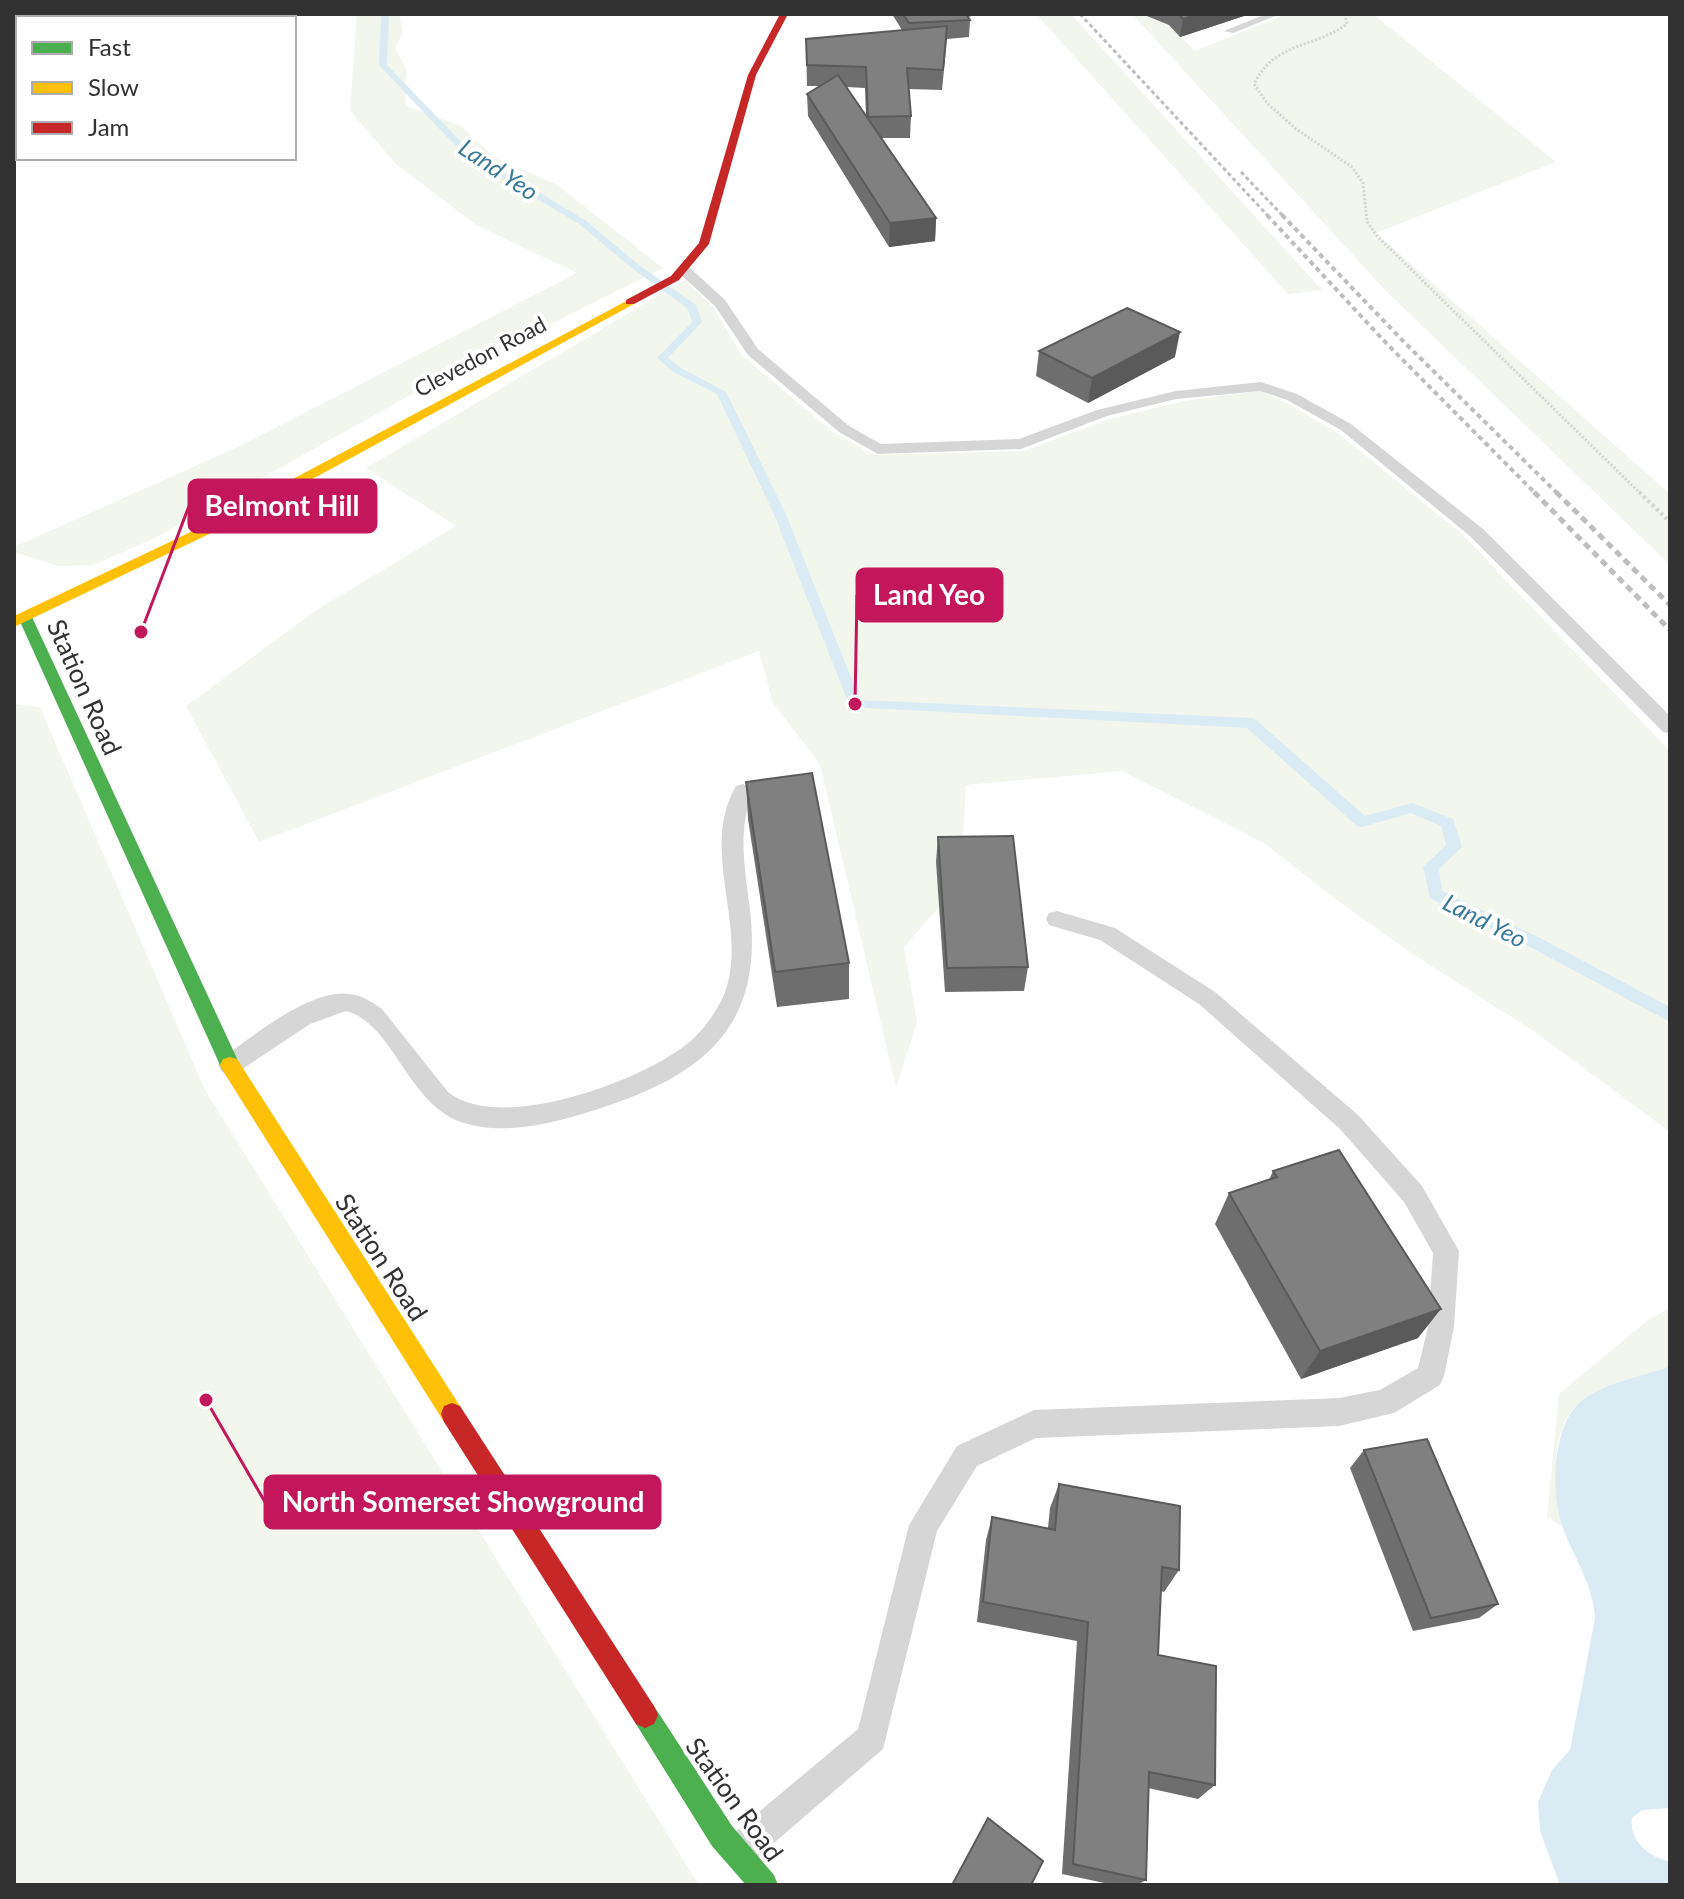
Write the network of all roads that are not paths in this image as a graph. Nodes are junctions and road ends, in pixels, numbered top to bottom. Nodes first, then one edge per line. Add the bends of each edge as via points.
1 (784, 14) edge
2 (1275, 14) edge
3 (1229, 31) dead end
4 (679, 274) junction
5 (26, 595) dead end
6 (50, 607) junction
7 (18, 624) edge
8 (1670, 727) edge
9 (743, 791) dead end
10 (1057, 919) dead end
11 (230, 1065) junction
12 (737, 1852) junction
13 (764, 1885) edge

1 - 4 main road, Clevedon Road via 752,75 704,244
2 - 3 lane
4 - 6 main road, Clevedon Road via 221,523
4 - 8 lane via 720,303 753,352 844,429 878,449 1021,444 1102,413 1176,395 1261,386 1292,397 1346,427 1477,533
5 - 6 main road
6 - 7 main road, Clevedon Road
7 - 11 main road, Station Road
9 - 11 lane via 731,835 741,925 737,990 697,1049 645,1082 588,1104 514,1116 475,1116 449,1107 367,1010 350,1001 327,1005
10 - 12 lane via 1107,934 1207,998 1349,1122 1413,1194 1446,1251 1441,1327 1430,1376 1384,1403 1339,1412 1034,1424 967,1456 924,1525 872,1738
11 - 12 main road, Station Road
12 - 13 main road, Station Road

